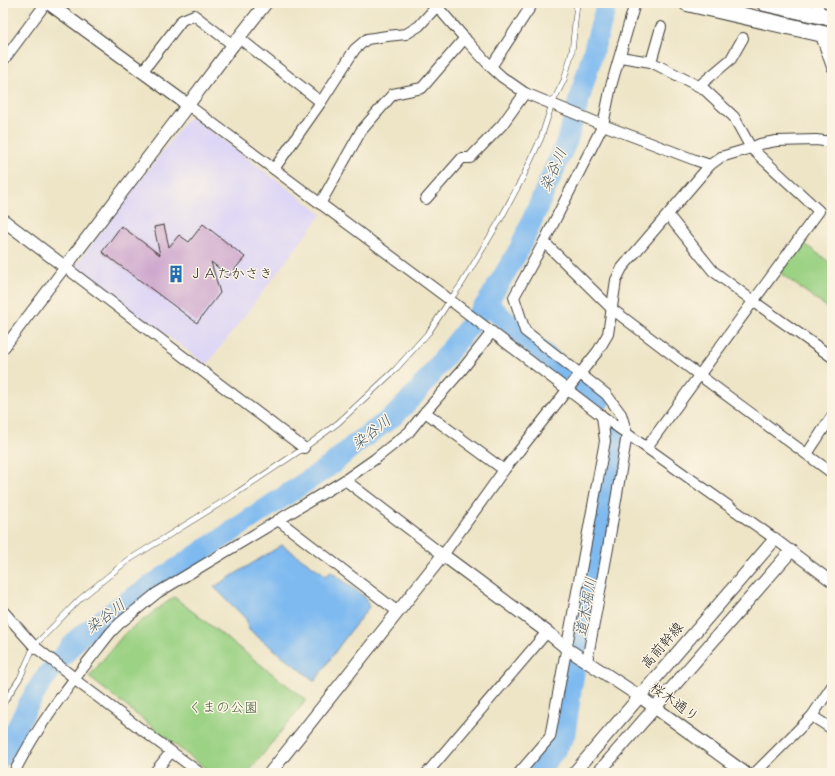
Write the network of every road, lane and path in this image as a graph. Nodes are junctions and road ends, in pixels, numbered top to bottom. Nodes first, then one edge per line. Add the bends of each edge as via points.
1 (47, 3) edge
2 (266, 3) edge
3 (533, 3) edge
4 (577, 3) edge
5 (635, 3) edge
6 (687, 3) edge
7 (765, 3) edge
8 (435, 4) edge
9 (825, 14) edge
10 (661, 27) dead end
11 (826, 34) edge
12 (465, 38) junction
13 (743, 38) dead end
14 (236, 41) junction
15 (620, 57) junction
16 (3, 61) edge
17 (651, 62) junction
18 (832, 67) edge
19 (491, 68) junction
20 (142, 72) junction
21 (699, 86) junction
22 (525, 93) junction
23 (321, 102) junction
24 (188, 105) junction
25 (554, 105) junction
26 (600, 123) junction
27 (832, 142) edge
28 (751, 148) junction
29 (710, 165) junction
30 (274, 169) junction
31 (426, 199) dead end
32 (320, 204) junction
33 (668, 215) junction
34 (3, 220) edge
35 (544, 242) junction
36 (65, 267) junction
37 (753, 301) junction
38 (453, 302) junction
39 (612, 309) junction
40 (490, 331) junction
41 (3, 349) edge
42 (832, 357) edge
43 (579, 375) junction
44 (699, 375) junction
45 (569, 388) junction
46 (425, 412) junction
47 (602, 416) junction
48 (832, 416) edge
49 (627, 434) junction
50 (647, 447) junction
51 (304, 448) junction
52 (807, 454) junction
53 (504, 470) junction
54 (832, 473) edge
55 (345, 480) junction
56 (278, 520) junction
57 (775, 539) junction
58 (791, 551) junction
59 (443, 555) junction
60 (832, 582) edge
61 (3, 611) edge
62 (398, 612) junction
63 (547, 632) junction
64 (35, 648) junction
65 (568, 649) junction
66 (586, 660) junction
67 (73, 678) junction
68 (832, 686) edge
69 (639, 696) junction
70 (3, 704) edge
71 (655, 707) junction
72 (812, 716) junction
73 (832, 729) edge
74 (171, 752) junction
75 (14, 773) edge
76 (154, 773) edge
77 (200, 773) edge
78 (270, 773) edge
79 (427, 773) edge
80 (519, 773) edge
81 (574, 773) edge
82 (598, 773) edge
83 (745, 773) edge
84 (755, 773) edge

1 - 16 street
1 - 20 street
2 - 14 street
3 - 19 street
4 - 25 lane via 572,52
5 - 15 street
6 - 11 main road
7 - 9 main road
8 - 12 street
8 - 23 street via 419,26 406,34 367,39 355,49
10 - 17 street
11 - 18 street
12 - 19 street
12 - 32 street via 422,88 393,94 361,132
13 - 21 street via 731,59
14 - 20 street via 194,15 182,20
14 - 23 street
14 - 24 street
15 - 17 street
15 - 26 street
17 - 21 street
19 - 22 street
20 - 24 street
21 - 28 street via 734,117
22 - 25 street
22 - 31 street via 502,126 470,158 462,158
23 - 30 street
24 - 30 street
24 - 36 street
25 - 26 street
25 - 38 lane via 520,184
26 - 29 street
26 - 35 street
27 - 28 street via 776,141
28 - 29 street via 721,157
28 - 37 street via 819,211
29 - 33 street
30 - 32 street
32 - 38 street
33 - 37 street via 713,271
33 - 39 street via 622,268 616,280
34 - 36 street
35 - 39 street
35 - 43 street via 514,297 525,331
36 - 41 street
36 - 51 street
37 - 42 street
37 - 44 street
38 - 40 street
38 - 51 lane via 394,371 338,423
39 - 43 street via 608,334
39 - 44 street
40 - 45 street
40 - 46 street via 461,372
43 - 45 street
43 - 49 street via 606,394 621,414
44 - 50 street
44 - 52 street
45 - 47 street
45 - 53 street
46 - 53 street
46 - 55 street via 409,432
47 - 49 street
47 - 65 street via 605,441
48 - 52 street
49 - 50 street
49 - 66 street
50 - 57 street
51 - 64 lane via 127,561 80,599
52 - 54 street
53 - 59 street
55 - 56 street
55 - 59 street
56 - 62 street
56 - 67 street via 157,594 111,632
57 - 58 street
57 - 69 street, 高前幹線
58 - 60 street
58 - 71 street
59 - 62 street
59 - 63 street
61 - 64 street
62 - 78 street
63 - 65 street
63 - 79 street
64 - 67 street
64 - 70 lane
65 - 66 street, 桜木通り
65 - 80 street via 550,737
66 - 69 street, 桜木通り
67 - 74 street
67 - 75 street via 34,737
68 - 72 street
69 - 71 street, 桜木通り
69 - 81 street, 高前幹線
71 - 82 street
71 - 83 street, 桜木通り
72 - 73 street
72 - 84 street
74 - 76 street
74 - 77 street

